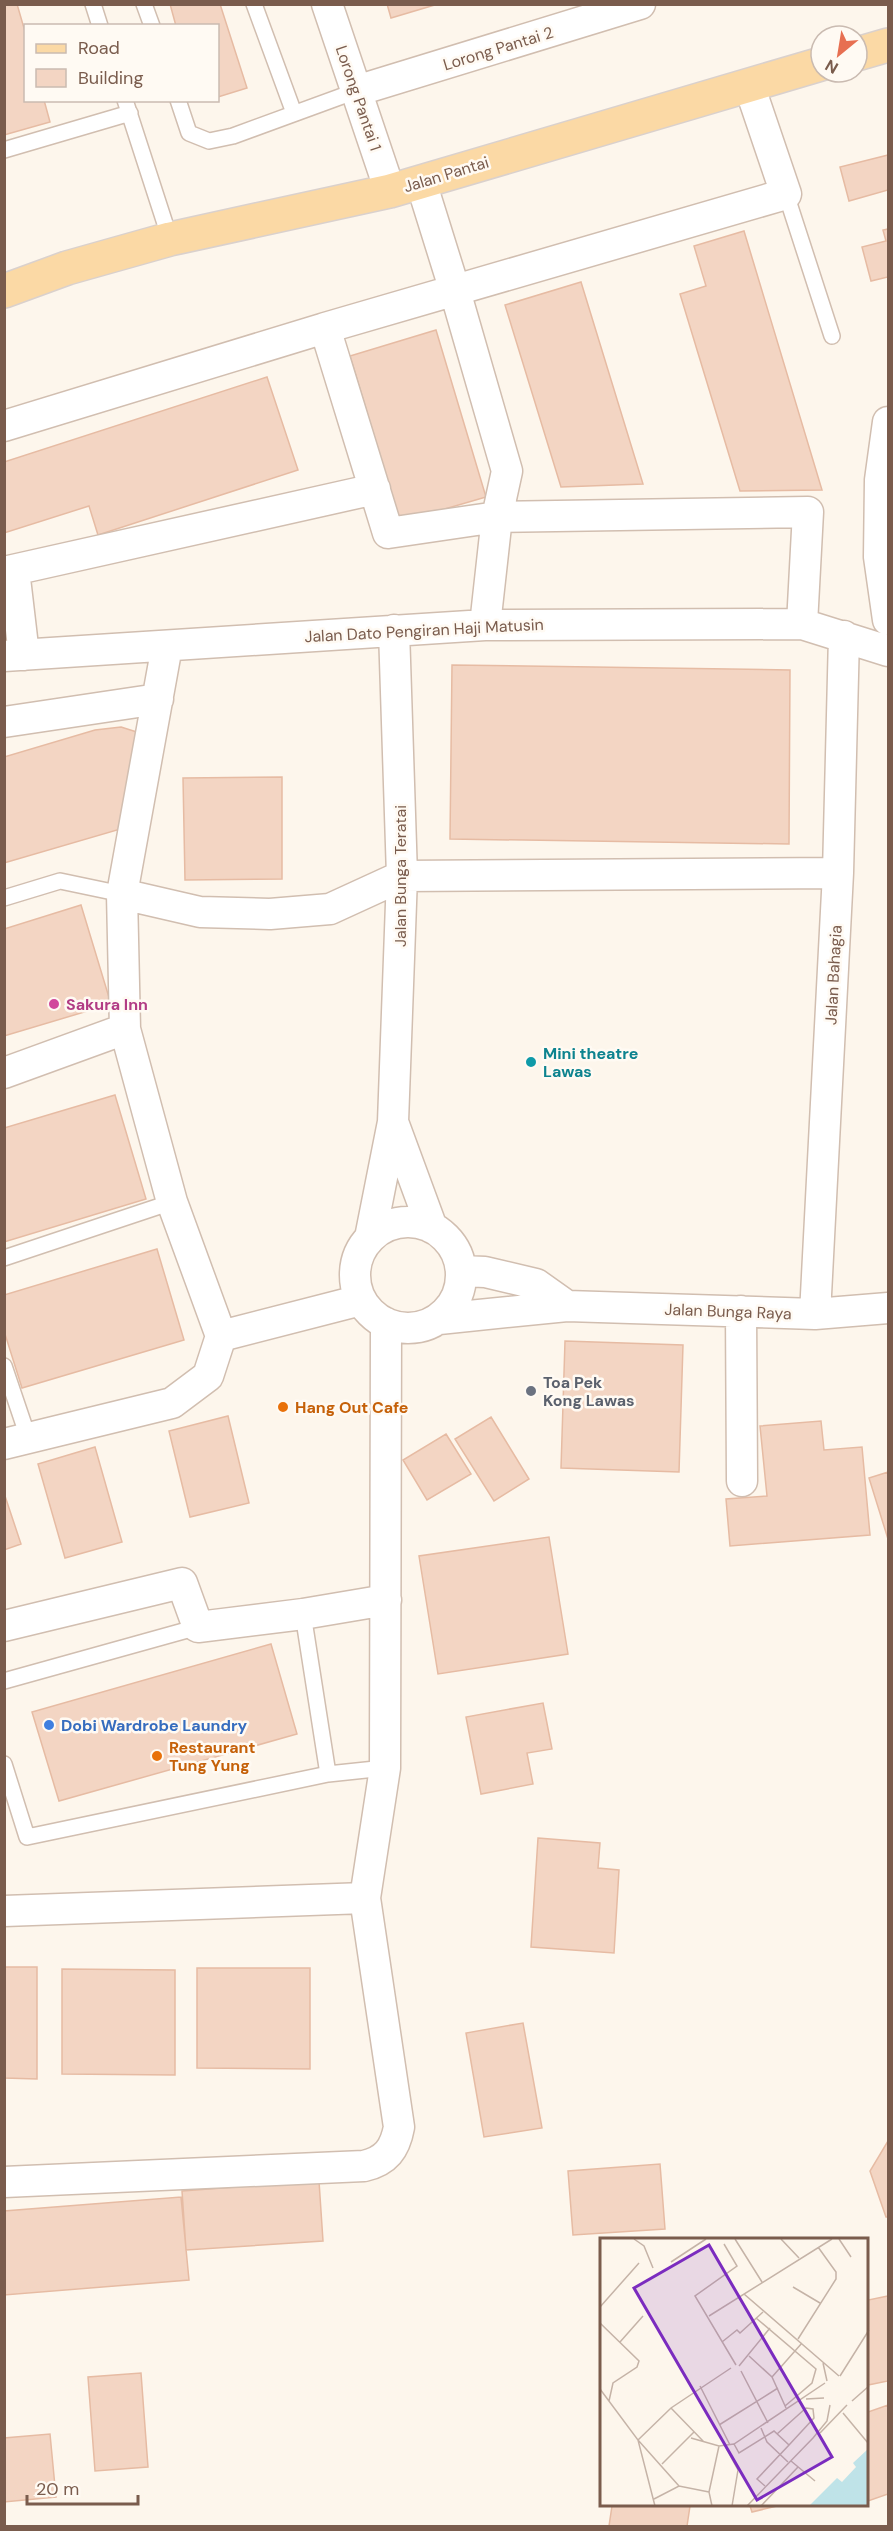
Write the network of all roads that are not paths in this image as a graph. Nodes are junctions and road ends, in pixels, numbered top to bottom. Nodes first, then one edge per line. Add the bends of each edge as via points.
1 (93, 4) edge
2 (144, 4) edge
3 (254, 4) edge
4 (327, 4) edge
5 (640, 4) edge
6 (99, 24) edge
7 (151, 24) edge
8 (888, 45) edge
9 (869, 51) edge
10 (809, 68) edge
11 (749, 85) junction
12 (356, 90) junction
13 (179, 102) edge
14 (127, 107) edge
15 (294, 113) junction
16 (4, 150) edge
17 (421, 182) junction
18 (390, 191) junction
19 (786, 194) junction
20 (170, 239) junction
21 (67, 268) junction
22 (4, 277) edge
23 (4, 291) edge
24 (455, 291) junction
25 (325, 328) junction
26 (832, 336) dead end
27 (888, 422) edge
28 (4, 426) edge
29 (375, 489) junction
30 (497, 517) junction
31 (9, 571) edge
32 (888, 620) edge
33 (802, 624) junction
34 (485, 625) junction
35 (394, 630) junction
36 (844, 636) junction
37 (167, 646) junction
38 (888, 651) edge
39 (14, 655) edge
40 (158, 699) junction
41 (4, 722) edge
42 (838, 873) junction
43 (402, 876) junction
44 (122, 894) junction
45 (4, 898) edge
46 (125, 1029) junction
47 (4, 1073) edge
48 (393, 1122) junction
49 (171, 1203) junction
50 (432, 1228) junction
51 (370, 1238) junction
52 (4, 1258) edge
53 (461, 1271) junction
54 (362, 1300) junction
55 (567, 1306) junction
56 (888, 1308) edge
57 (741, 1311) junction
58 (815, 1314) junction
59 (439, 1319) junction
60 (386, 1323) junction
61 (221, 1336) junction
62 (4, 1366) edge
63 (16, 1441) edge
64 (742, 1481) dead end
65 (386, 1600) junction
66 (303, 1614) junction
67 (4, 1626) edge
68 (198, 1627) junction
69 (4, 1681) edge
70 (4, 1764) edge
71 (385, 1768) junction
72 (328, 1774) junction
73 (365, 1898) junction
74 (4, 1911) edge
75 (4, 2182) edge

1 - 6 lane
2 - 7 lane
3 - 15 lane
4 - 12 street, Lorong Pantai 1
5 - 12 street, Lorong Pantai 2
8 - 9 main road
10 - 11 main road, Jalan Pantai
11 - 17 main road, Jalan Pantai
11 - 19 street
12 - 15 lane
12 - 18 street, Lorong Pantai 1
13 - 15 lane via 189,133 209,141
14 - 16 lane
14 - 20 lane
17 - 18 main road, Jalan Pantai
17 - 24 street
18 - 20 main road, Jalan Pantai
19 - 24 street
19 - 26 lane
20 - 21 main road, Jalan Pantai
21 - 22 main road, Jalan Pantai
21 - 23 main road, Jalan Pantai
24 - 25 street
24 - 30 street via 507,471
25 - 28 street
25 - 29 street
27 - 32 street via 880,480 879,557
29 - 30 street via 388,533
29 - 31 street
30 - 33 street via 808,512
30 - 34 street
31 - 39 street
33 - 34 street, Jalan Dato Pengiran Haji Matusin
33 - 36 street, Jalan Dato Pengiran Haji Matusin
34 - 35 street, Jalan Dato Pengiran Haji Matusin
35 - 37 street, Jalan Dato Pengiran Haji Matusin
35 - 43 street, Jalan Bunga Teratai
36 - 38 street, Jalan Dato Pengiran Haji Matusin
36 - 42 street, Jalan Bahagia
37 - 39 street, Jalan Dato Pengiran Haji Matusin
37 - 40 street
40 - 41 street
40 - 44 street
42 - 43 street
42 - 58 street, Jalan Bahagia
43 - 44 street via 330,909 270,914 200,912
43 - 48 street, Jalan Bunga Teratai
44 - 45 lane via 60,881
44 - 46 street
46 - 47 street
46 - 49 street
48 - 50 street
48 - 51 street
49 - 52 lane
49 - 61 street
50 - 51 street via 399,1222
50 - 53 street via 447,1238
51 - 54 street via 355,1268
53 - 55 street via 485,1272 536,1284
53 - 59 street via 452,1306
54 - 60 street via 372,1314
54 - 61 street
55 - 57 street, Jalan Bunga Raya
55 - 59 street, Jalan Bunga Raya
56 - 58 street, Jalan Bunga Raya
57 - 58 street, Jalan Bunga Raya
57 - 64 street
59 - 60 street via 404,1328
60 - 65 street
61 - 63 street via 208,1376 172,1403
62 - 63 lane
65 - 66 street
65 - 71 street
66 - 68 street
66 - 72 lane
67 - 68 street via 182,1583
68 - 69 lane
70 - 72 lane via 27,1837
71 - 72 lane
71 - 73 street
73 - 74 street
73 - 75 street via 399,2127 396,2144 388,2155 364,2166

